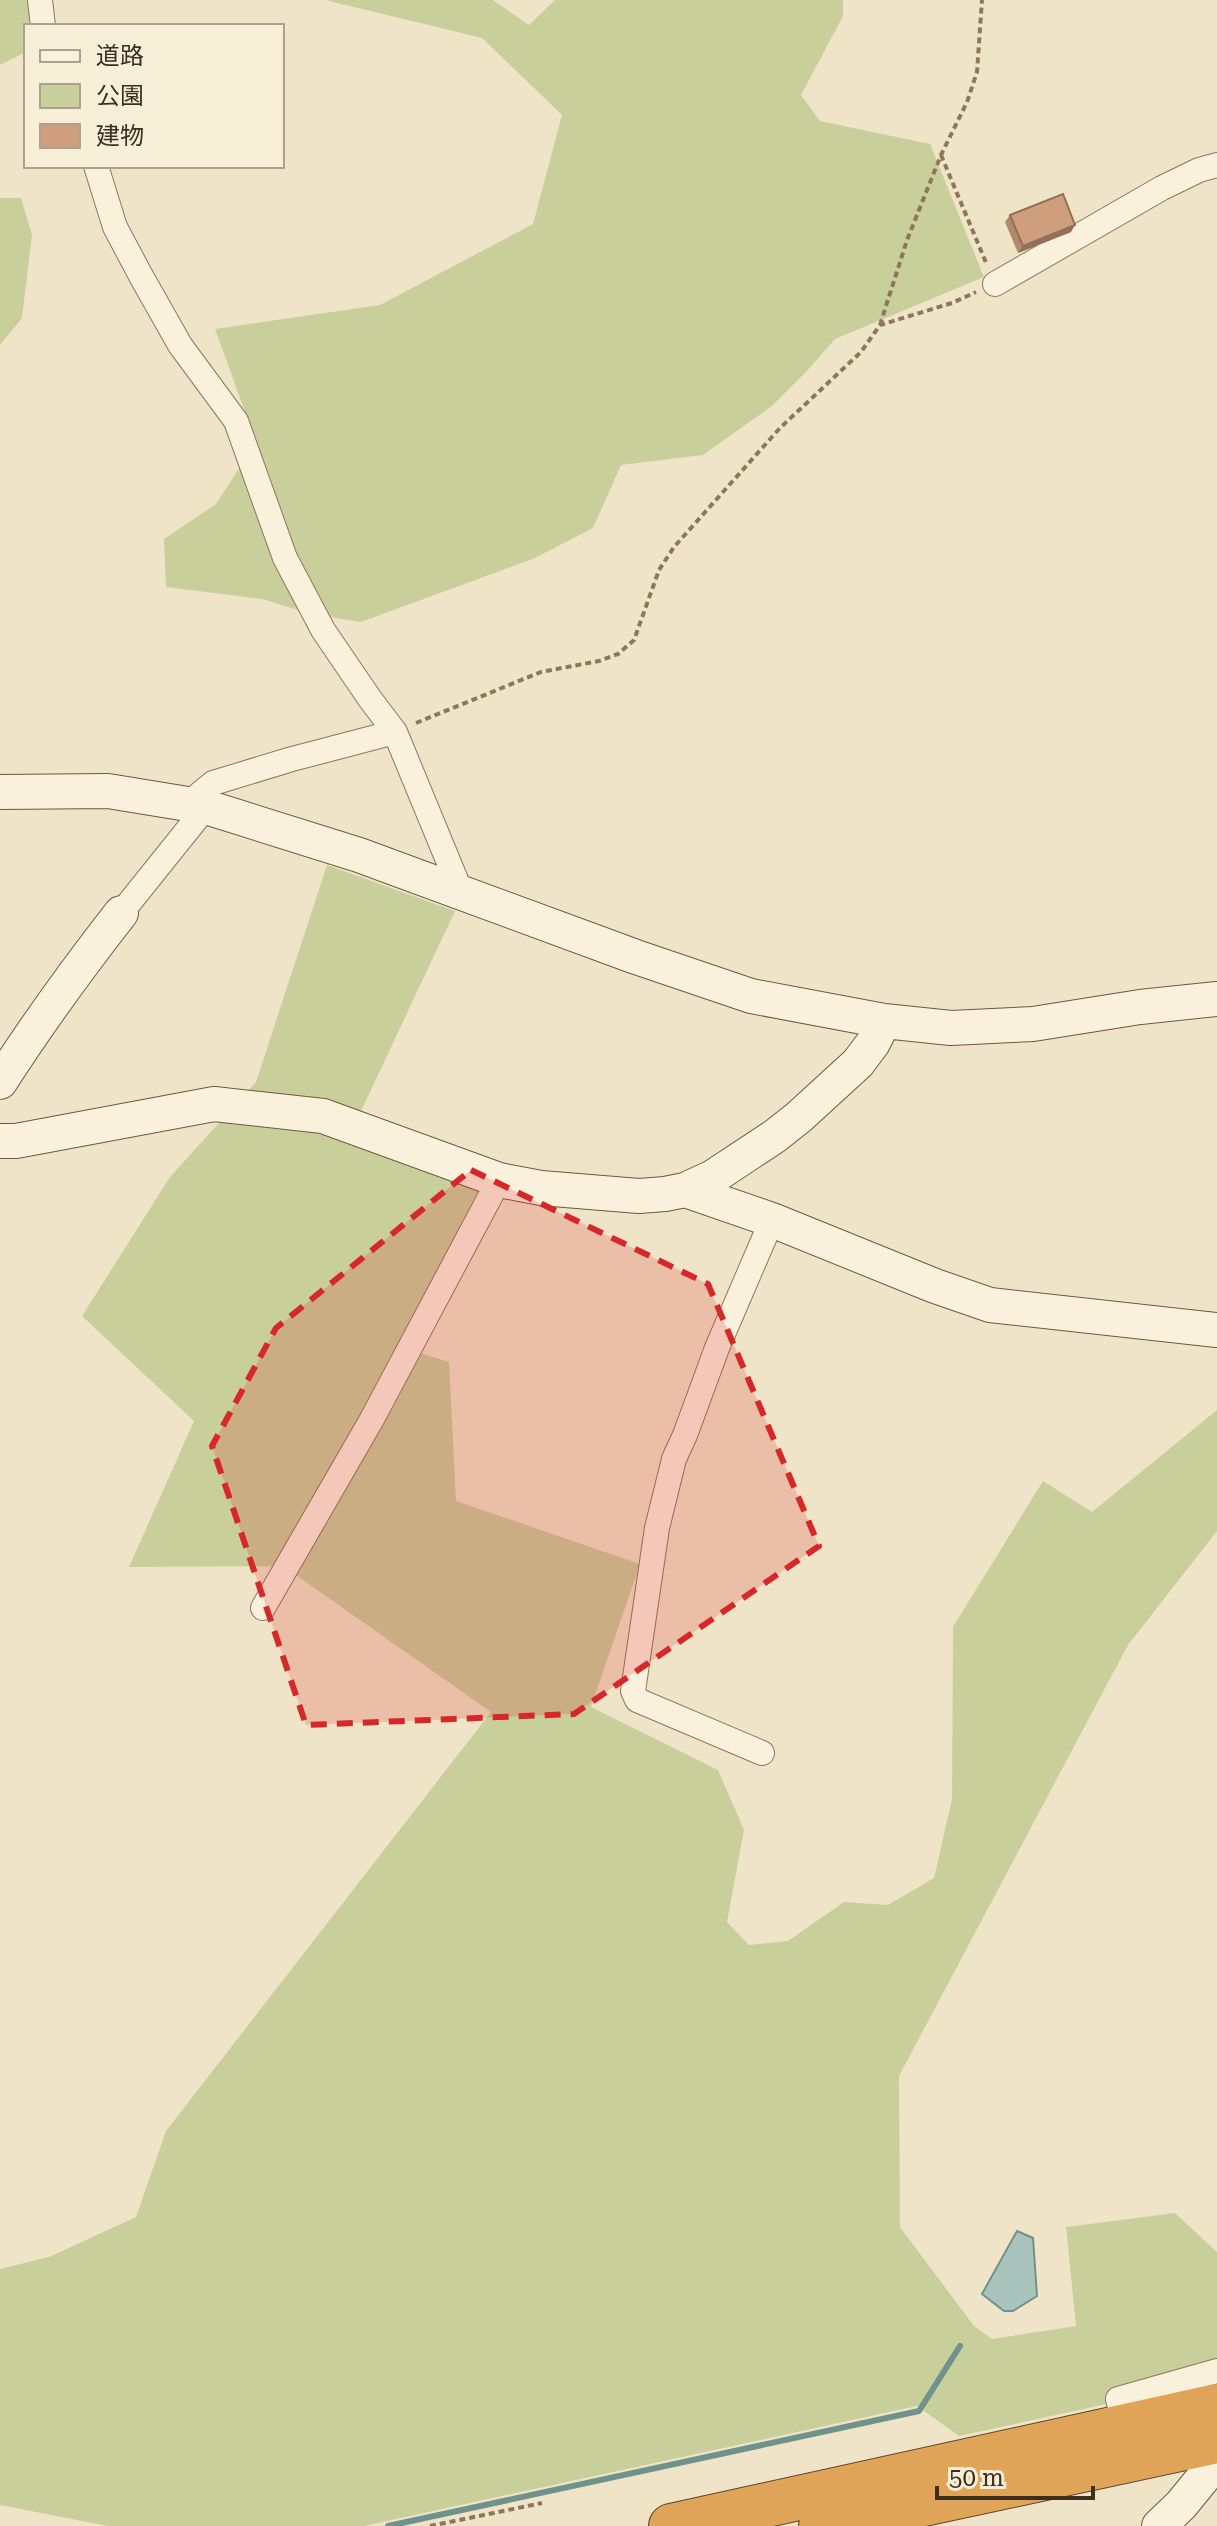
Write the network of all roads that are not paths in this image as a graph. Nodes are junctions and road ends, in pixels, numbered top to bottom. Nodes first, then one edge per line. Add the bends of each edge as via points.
1 (40, 0) edge
2 (43, 24) edge
3 (1217, 165) edge
4 (97, 168) edge
5 (995, 284) road end
6 (395, 732) junction
7 (0, 792) edge
8 (197, 805) junction
9 (461, 892) junction
10 (121, 913) joint
11 (1217, 999) edge
12 (884, 1021) junction
13 (0, 1082) edge
14 (0, 1141) edge
15 (499, 1180) junction
16 (685, 1190) junction
17 (772, 1220) junction
18 (1217, 1330) edge
19 (263, 1608) dead end
20 (762, 1753) dead end
21 (1217, 2371) edge
22 (1217, 2406) edge
23 (1124, 2426) junction
24 (1217, 2441) edge
25 (1217, 2461) edge
26 (1188, 2502) edge
27 (671, 2526) edge
28 (821, 2526) edge

1 - 2 street
3 - 5 street via 1162,188
4 - 6 street via 115,227 135,264 180,345 236,421 292,570 323,630
6 - 8 street via 213,783
6 - 9 street
7 - 8 street via 108,791
8 - 9 street
8 - 10 street
9 - 12 street via 751,996
10 - 13 street
11 - 12 street via 1033,1024 951,1028
12 - 16 street via 858,1063 799,1117 732,1165
14 - 15 street via 214,1104 323,1116
15 - 16 street via 639,1196
15 - 19 street via 372,1419
16 - 17 street
17 - 18 street via 990,1305
17 - 20 street via 674,1459 657,1528 633,1691 637,1700
21 - 23 street via 1118,2399
22 - 23 highway
23 - 27 highway
24 - 28 highway
25 - 26 street

